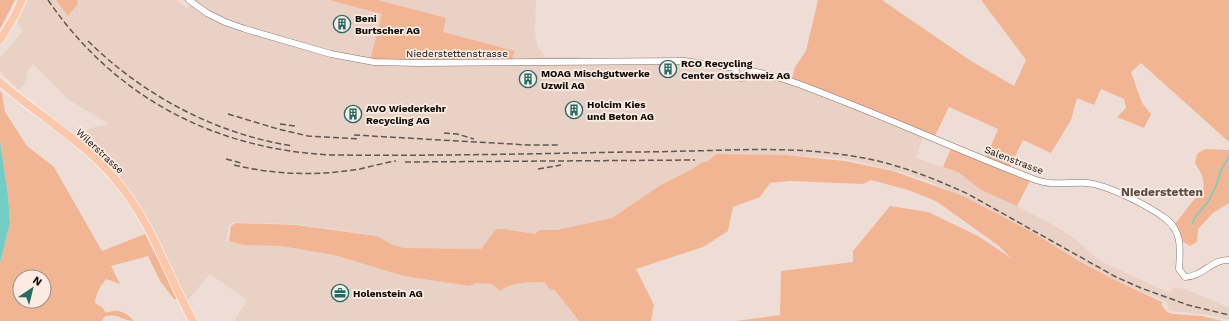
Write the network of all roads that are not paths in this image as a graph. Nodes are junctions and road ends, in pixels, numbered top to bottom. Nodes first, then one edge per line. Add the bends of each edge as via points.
1 (22, 0) edge
2 (189, 0) edge
3 (0, 40) edge
4 (736, 68) junction
5 (750, 71) junction
6 (0, 82) edge
7 (1229, 260) edge
8 (193, 321) edge

1 - 3 main road
2 - 4 street, Niederstettenstrasse via 225,22 250,31 331,54 374,62 684,61
4 - 5 street via 742,63 749,67
4 - 5 street via 741,78 747,76
5 - 7 street, Salenstrasse via 801,85 1037,180 1098,184 1138,202 1174,225 1179,239 1179,269 1185,277 1194,276 1220,260
6 - 8 main road, Wilerstrasse via 88,150 120,185 145,222

